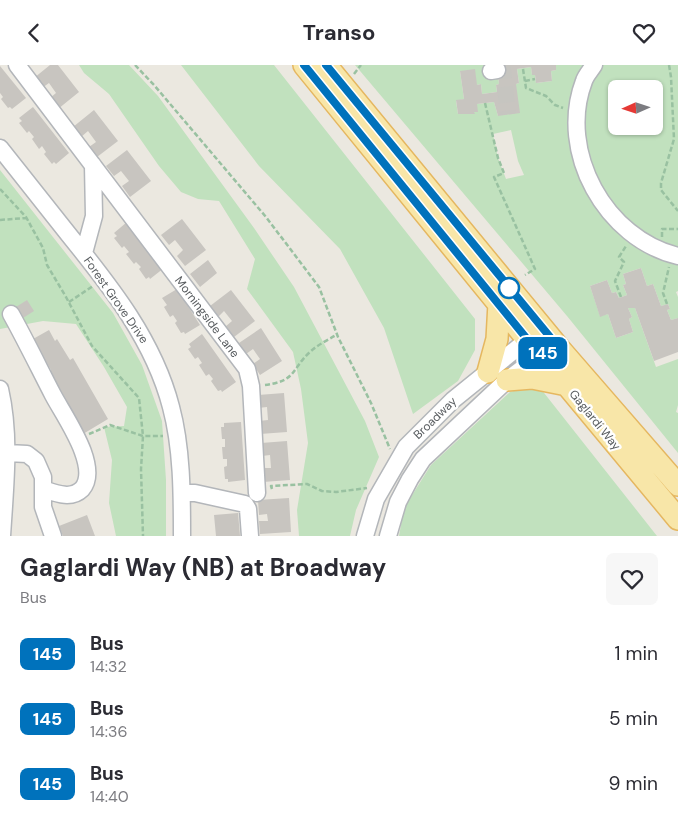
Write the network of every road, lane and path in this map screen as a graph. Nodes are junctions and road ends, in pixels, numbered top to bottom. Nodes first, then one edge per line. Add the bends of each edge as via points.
1 (17, 65) edge
2 (135, 65) edge
3 (304, 65) edge
4 (326, 65) edge
5 (594, 65) edge
6 (669, 65) edge
7 (523, 69) dead end
8 (535, 79) dead end
9 (525, 81) junction
10 (485, 103) dead end
11 (563, 108) dead end
12 (676, 140) edge
13 (0, 148) edge
14 (93, 165) junction
15 (0, 189) edge
16 (678, 211) edge
17 (26, 217) junction
18 (0, 219) edge
19 (628, 243) dead end
20 (84, 253) junction
21 (674, 260) edge
22 (525, 275) dead end
23 (104, 279) junction
24 (620, 297) dead end
25 (69, 302) junction
26 (499, 303) junction
27 (667, 305) dead end
28 (11, 314) dead end
29 (336, 335) junction
30 (542, 341) junction
31 (497, 376) junction
32 (567, 385) junction
33 (251, 386) junction
34 (0, 389) edge
35 (177, 435) junction
36 (143, 436) junction
37 (77, 439) junction
38 (390, 449) dead end
39 (7, 453) junction
40 (678, 485) edge
41 (371, 487) dead end
42 (43, 489) junction
43 (182, 493) junction
44 (257, 493) joint
45 (678, 519) edge
46 (2, 536) edge
47 (53, 536) edge
48 (143, 536) edge
49 (182, 536) edge
50 (250, 536) edge
51 (365, 536) edge
52 (388, 536) edge

1 - 14 street, Morningside Lane
2 - 29 path via 266,217 319,287
3 - 26 main road, Gaglardi Way
4 - 30 main road, Gaglardi Way
5 - 21 street via 584,80 577,129 580,154 590,180 614,218 628,231
6 - 12 path
7 - 9 path
8 - 9 path
9 - 11 path via 526,88
10 - 22 path via 504,173 494,177 535,269
12 - 16 path via 661,190
13 - 20 street, Forest Grove Drive
14 - 20 street via 94,215
14 - 33 street, Morningside Lane via 247,369
15 - 17 path
17 - 18 path
17 - 25 path via 43,248 47,265
19 - 24 path via 619,257 624,262 615,281
20 - 23 street, Forest Grove Drive
21 - 27 path via 663,293
23 - 25 path
23 - 35 street, Forest Grove Drive via 154,357 172,408
25 - 36 path via 92,345 140,398
26 - 30 main road, Gaglardi Way
26 - 31 main road
28 - 37 street
29 - 33 path via 310,351 292,376 272,384
29 - 38 path via 372,403
30 - 31 street, Broadway
30 - 32 main road, Gaglardi Way
30 - 40 main road, Gaglardi Way
31 - 32 main road
31 - 51 street, Broadway via 453,399 406,447 376,499
31 - 52 street, Broadway via 423,459 398,502
32 - 45 main road, Gaglardi Way
33 - 44 street, Morningside Lane
34 - 39 street
35 - 36 path
35 - 43 street, Forest Grove Drive
36 - 37 path via 110,425
36 - 48 path
37 - 42 street via 88,466 85,485 78,493 67,495
39 - 42 street via 27,454 36,461 43,477
39 - 46 street
41 - 44 path via 322,491 307,484 272,486 272,492
42 - 47 street via 43,507
43 - 49 street, Forest Grove Drive
43 - 50 street via 245,504

